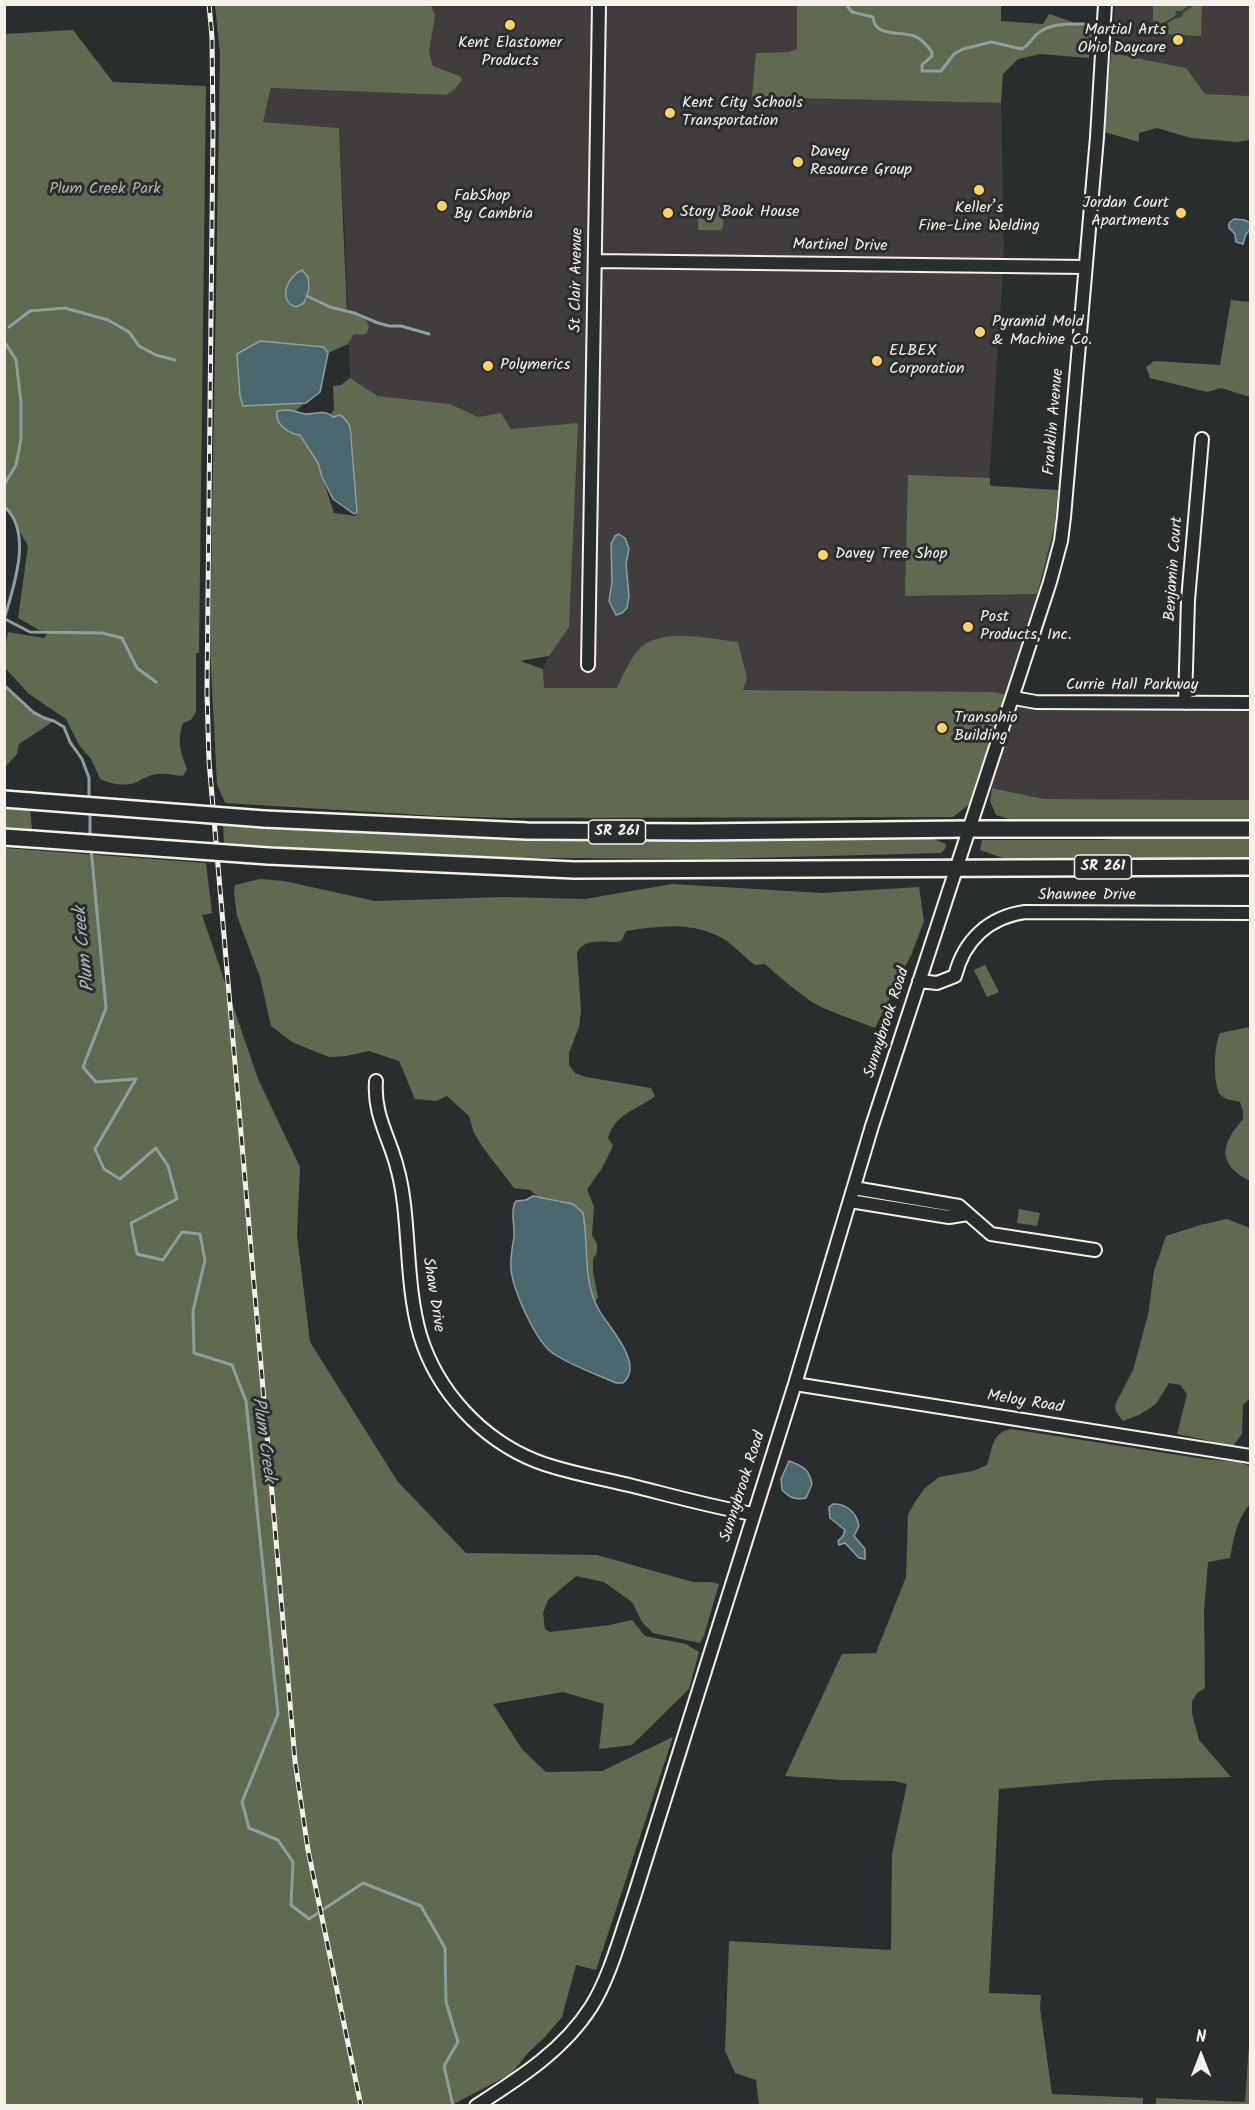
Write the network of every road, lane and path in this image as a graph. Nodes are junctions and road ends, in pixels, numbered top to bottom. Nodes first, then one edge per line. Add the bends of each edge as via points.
1 (599, 4) edge
2 (1105, 4) edge
3 (595, 261) junction
4 (1084, 267) junction
5 (1202, 439) dead end
6 (588, 665) dead end
7 (1014, 698) junction
8 (1185, 703) junction
9 (1251, 703) edge
10 (4, 799) edge
11 (969, 829) junction
12 (1251, 829) edge
13 (4, 837) edge
14 (956, 867) junction
15 (1251, 867) edge
16 (1251, 913) edge
17 (919, 981) junction
18 (376, 1081) dead end
19 (854, 1188) junction
20 (850, 1201) junction
21 (968, 1214) junction
22 (1095, 1250) dead end
23 (795, 1384) junction
24 (1251, 1456) edge
25 (753, 1514) junction
26 (476, 2106) edge

1 - 3 street, St Clair Avenue
2 - 4 street, Franklin Avenue
3 - 4 street, Martinel Drive
3 - 6 street, St Clair Avenue
4 - 7 street, Franklin Avenue via 1061,541
5 - 8 street, Benjamin Court via 1188,600
7 - 8 street, Currie Hall Parkway via 1036,702
7 - 11 street, Franklin Avenue
8 - 9 street, Currie Hall Parkway
10 - 11 main road, SR 261, bridge via 264,819 527,831
11 - 12 main road, SR 261
11 - 14 street, Sunnybrook Road
13 - 14 main road, SR 261, bridge via 268,856 574,870
14 - 15 main road, SR 261
14 - 17 street, Sunnybrook Road
16 - 17 street, Shawnee Drive via 1012,914 992,922 971,941 963,952 956,976 936,983
17 - 19 street, Sunnybrook Road
18 - 25 street, Shaw Drive via 376,1110 403,1192 420,1335 438,1376 462,1408 493,1437 535,1460
19 - 20 street, Sunnybrook Road
19 - 21 street via 950,1203
20 - 21 street via 949,1217
20 - 23 street, Sunnybrook Road
21 - 22 street via 991,1234
23 - 24 street, Meloy Road
23 - 25 street, Sunnybrook Road
25 - 26 street, Sunnybrook Road via 633,1900 597,1996 555,2049 520,2078

